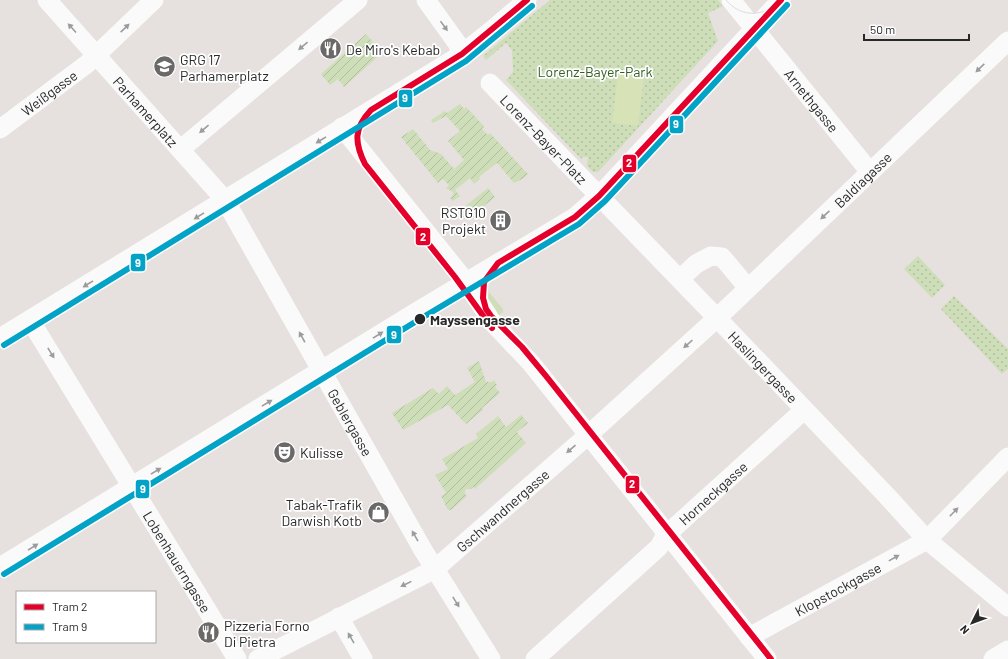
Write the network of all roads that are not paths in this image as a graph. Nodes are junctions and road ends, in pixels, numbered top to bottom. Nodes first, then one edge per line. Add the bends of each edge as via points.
1 (47, 0) edge
2 (154, 0) edge
3 (358, 0) edge
4 (426, 0) edge
5 (527, 0) edge
6 (731, 0) edge
7 (781, 0) edge
8 (754, 29) junction
9 (1008, 41) edge
10 (462, 54) junction
11 (97, 55) junction
12 (490, 83) dead end
13 (342, 127) junction
14 (0, 129) edge
15 (180, 149) junction
16 (870, 172) junction
17 (599, 196) junction
18 (225, 200) junction
19 (680, 279) junction
20 (466, 282) junction
21 (748, 288) junction
22 (718, 318) junction
23 (30, 320) junction
24 (0, 338) edge
25 (321, 371) junction
26 (804, 410) junction
27 (588, 435) junction
28 (1008, 457) edge
29 (132, 486) junction
30 (668, 534) junction
31 (926, 540) junction
32 (0, 567) edge
33 (435, 569) junction
34 (1008, 607) edge
35 (339, 617) junction
36 (749, 637) junction
37 (1008, 650) edge
38 (237, 659) edge
39 (258, 659) edge
40 (363, 659) edge
41 (491, 659) edge
42 (535, 659) edge
43 (767, 659) edge
44 (993, 659) edge

11 -> 1 street
11 -> 2 street
3 -> 15 street, Parhamerplatz
4 -> 10 street
5 - 10 street
6 - 8 street
7 - 8 street, Lorenz-Bayer-Platz
8 - 16 street, Arnethgasse
8 - 17 street, Lorenz-Bayer-Platz
9 -> 16 street, Baldiagasse
10 - 13 street
11 - 14 street, Weißgasse
11 - 15 street, Parhamerplatz
12 - 17 street, Lorenz-Bayer-Platz
13 -> 18 street
13 - 20 street
15 - 18 street, Geblergasse
16 -> 21 street, Baldiagasse
17 - 19 street, Haslingergasse
17 - 20 street via 575,217
18 -> 23 street
25 -> 18 street, Geblergasse
19 - 21 street via 696,264 711,256 722,257
19 - 22 street, Haslingergasse
25 -> 20 street
20 - 27 street via 492,322 530,363
21 - 22 street, Baldiagasse
22 - 26 street, Haslingergasse
22 -> 27 street, Gschwandnergasse
23 - 24 street
23 -> 29 street, Lobenhauerngasse
29 -> 25 street
33 -> 25 street, Geblergasse
26 - 30 street, Horneckgasse
26 - 31 street, Haslingergasse
27 - 30 street
27 -> 33 street, Gschwandnergasse
31 -> 28 street, Klopstockgasse
32 -> 29 street
29 - 38 street, Lobenhauerngasse
30 - 36 street
30 - 42 street, Horneckgasse via 659,547
31 - 34 street, Haslingergasse
36 -> 31 street, Klopstockgasse
33 -> 35 street, Gschwandnergasse
33 -> 41 street, Geblergasse
35 - 39 street, Gschwandnergasse
40 -> 35 street
36 - 43 street
37 - 44 street

